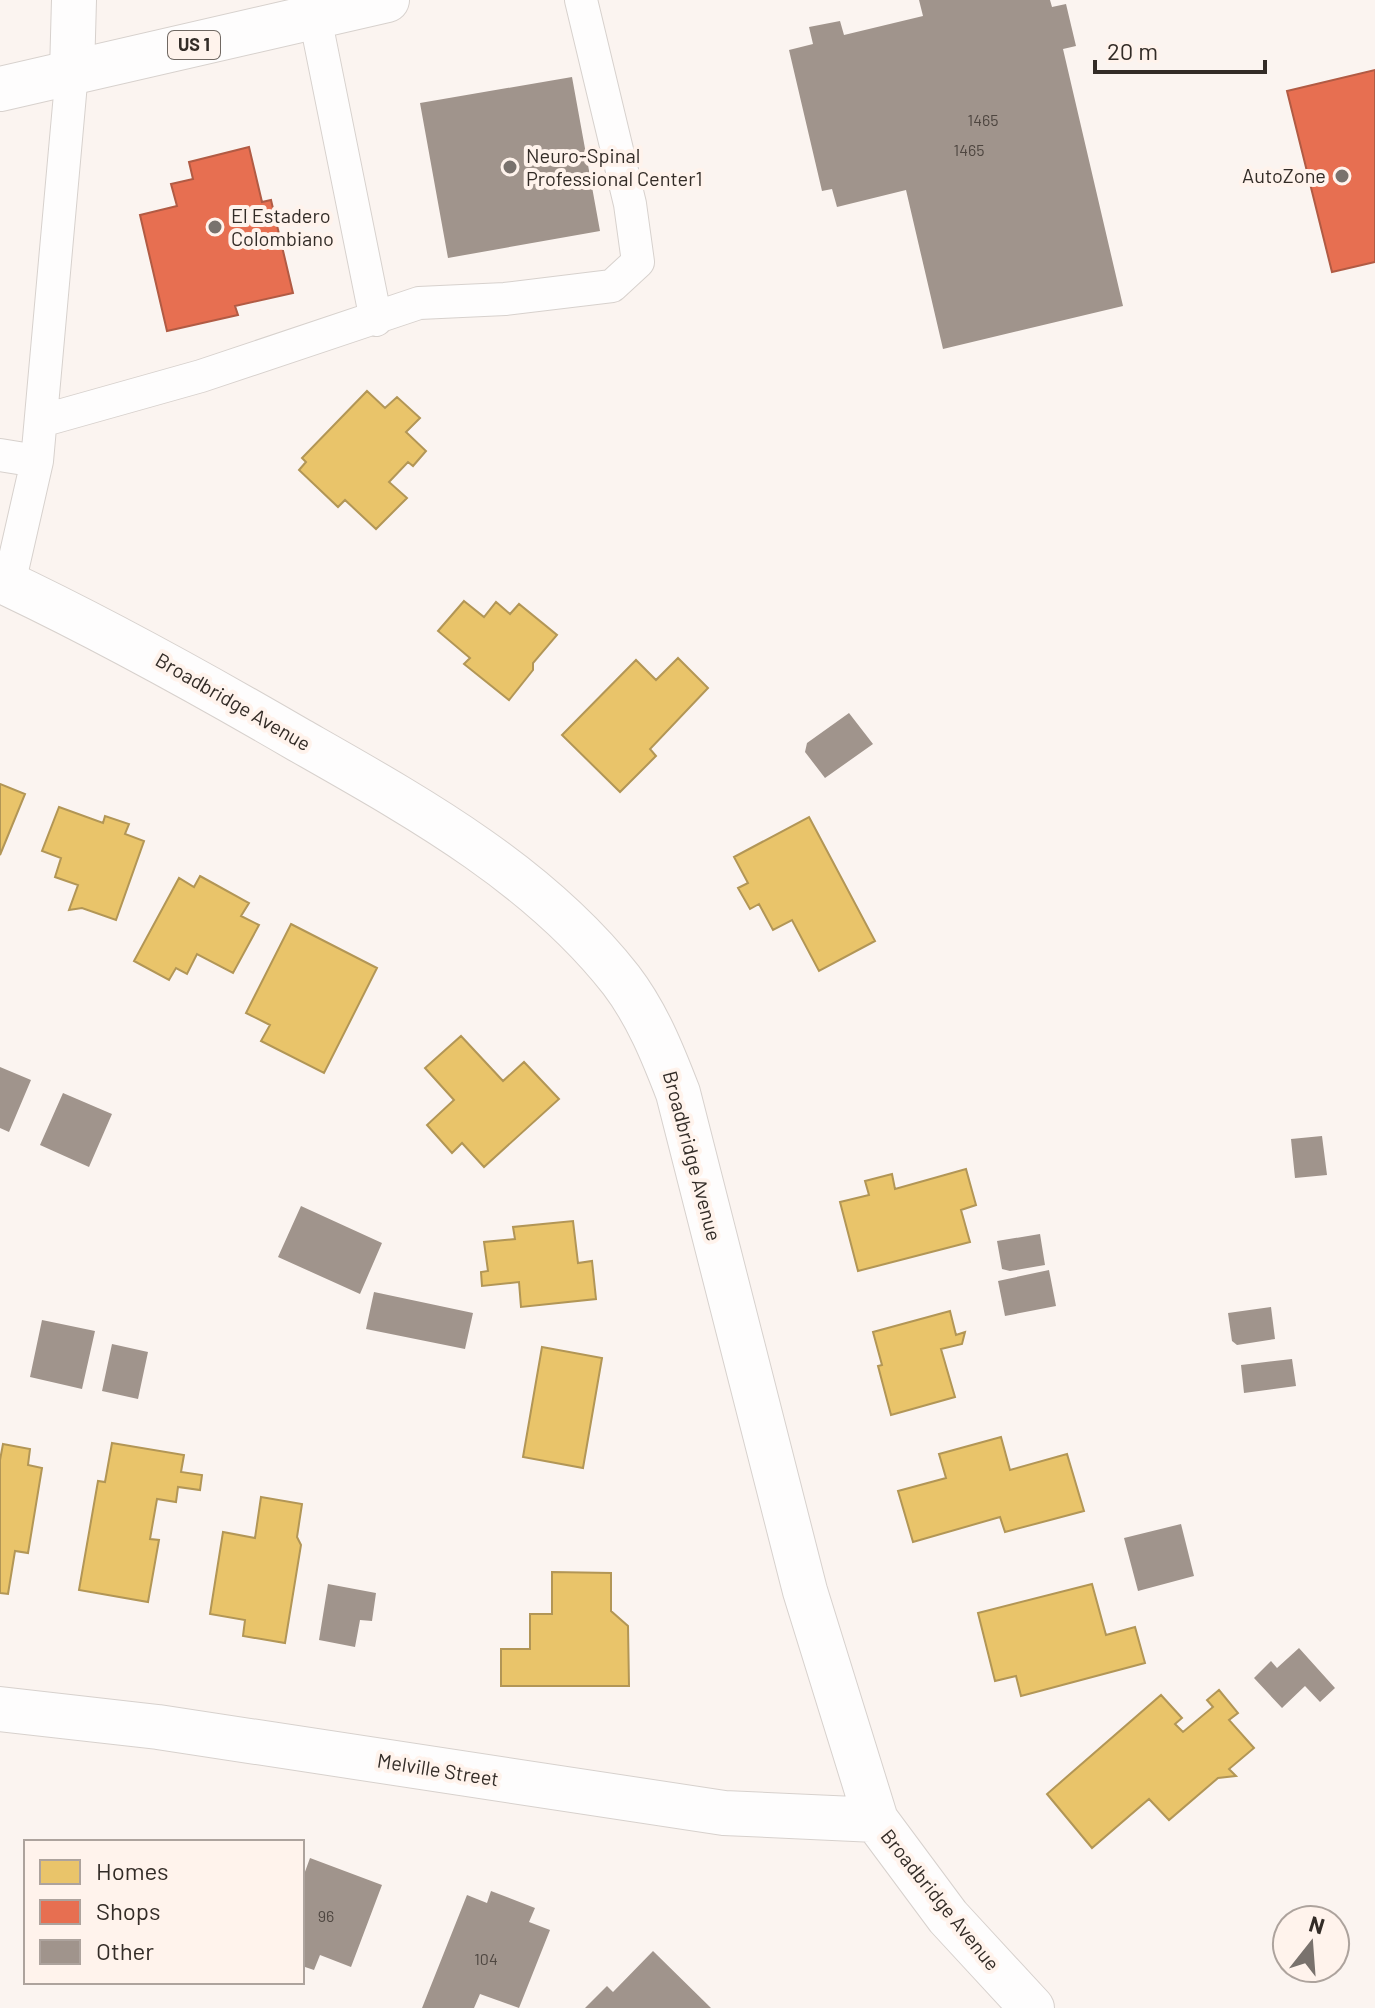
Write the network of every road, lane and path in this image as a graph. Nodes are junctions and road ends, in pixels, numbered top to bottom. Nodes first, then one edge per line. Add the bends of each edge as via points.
1 (74, 0) edge
2 (387, 0) edge
3 (581, 0) edge
4 (315, 17) junction
5 (72, 72) junction
6 (0, 89) edge
7 (376, 320) junction
8 (41, 421) junction
9 (0, 455) edge
10 (37, 461) junction
11 (4, 582) edge
12 (0, 1709) edge
13 (876, 1820) junction
14 (1032, 2008) edge

1 - 5 street
2 - 4 street, US 1
3 - 7 lane via 630,204 638,262 612,286 419,303
4 - 5 street, US 1
4 - 7 lane
5 - 6 street, US 1
5 - 8 lane
7 - 8 lane
8 - 10 lane
9 - 10 lane
10 - 11 lane
11 - 13 street, Broadbridge Avenue via 155,657 462,838 516,876 623,983 660,1045 678,1093 805,1591
12 - 13 street, Melville Street via 158,1727 724,1813
13 - 14 street, Broadbridge Avenue via 948,1917

